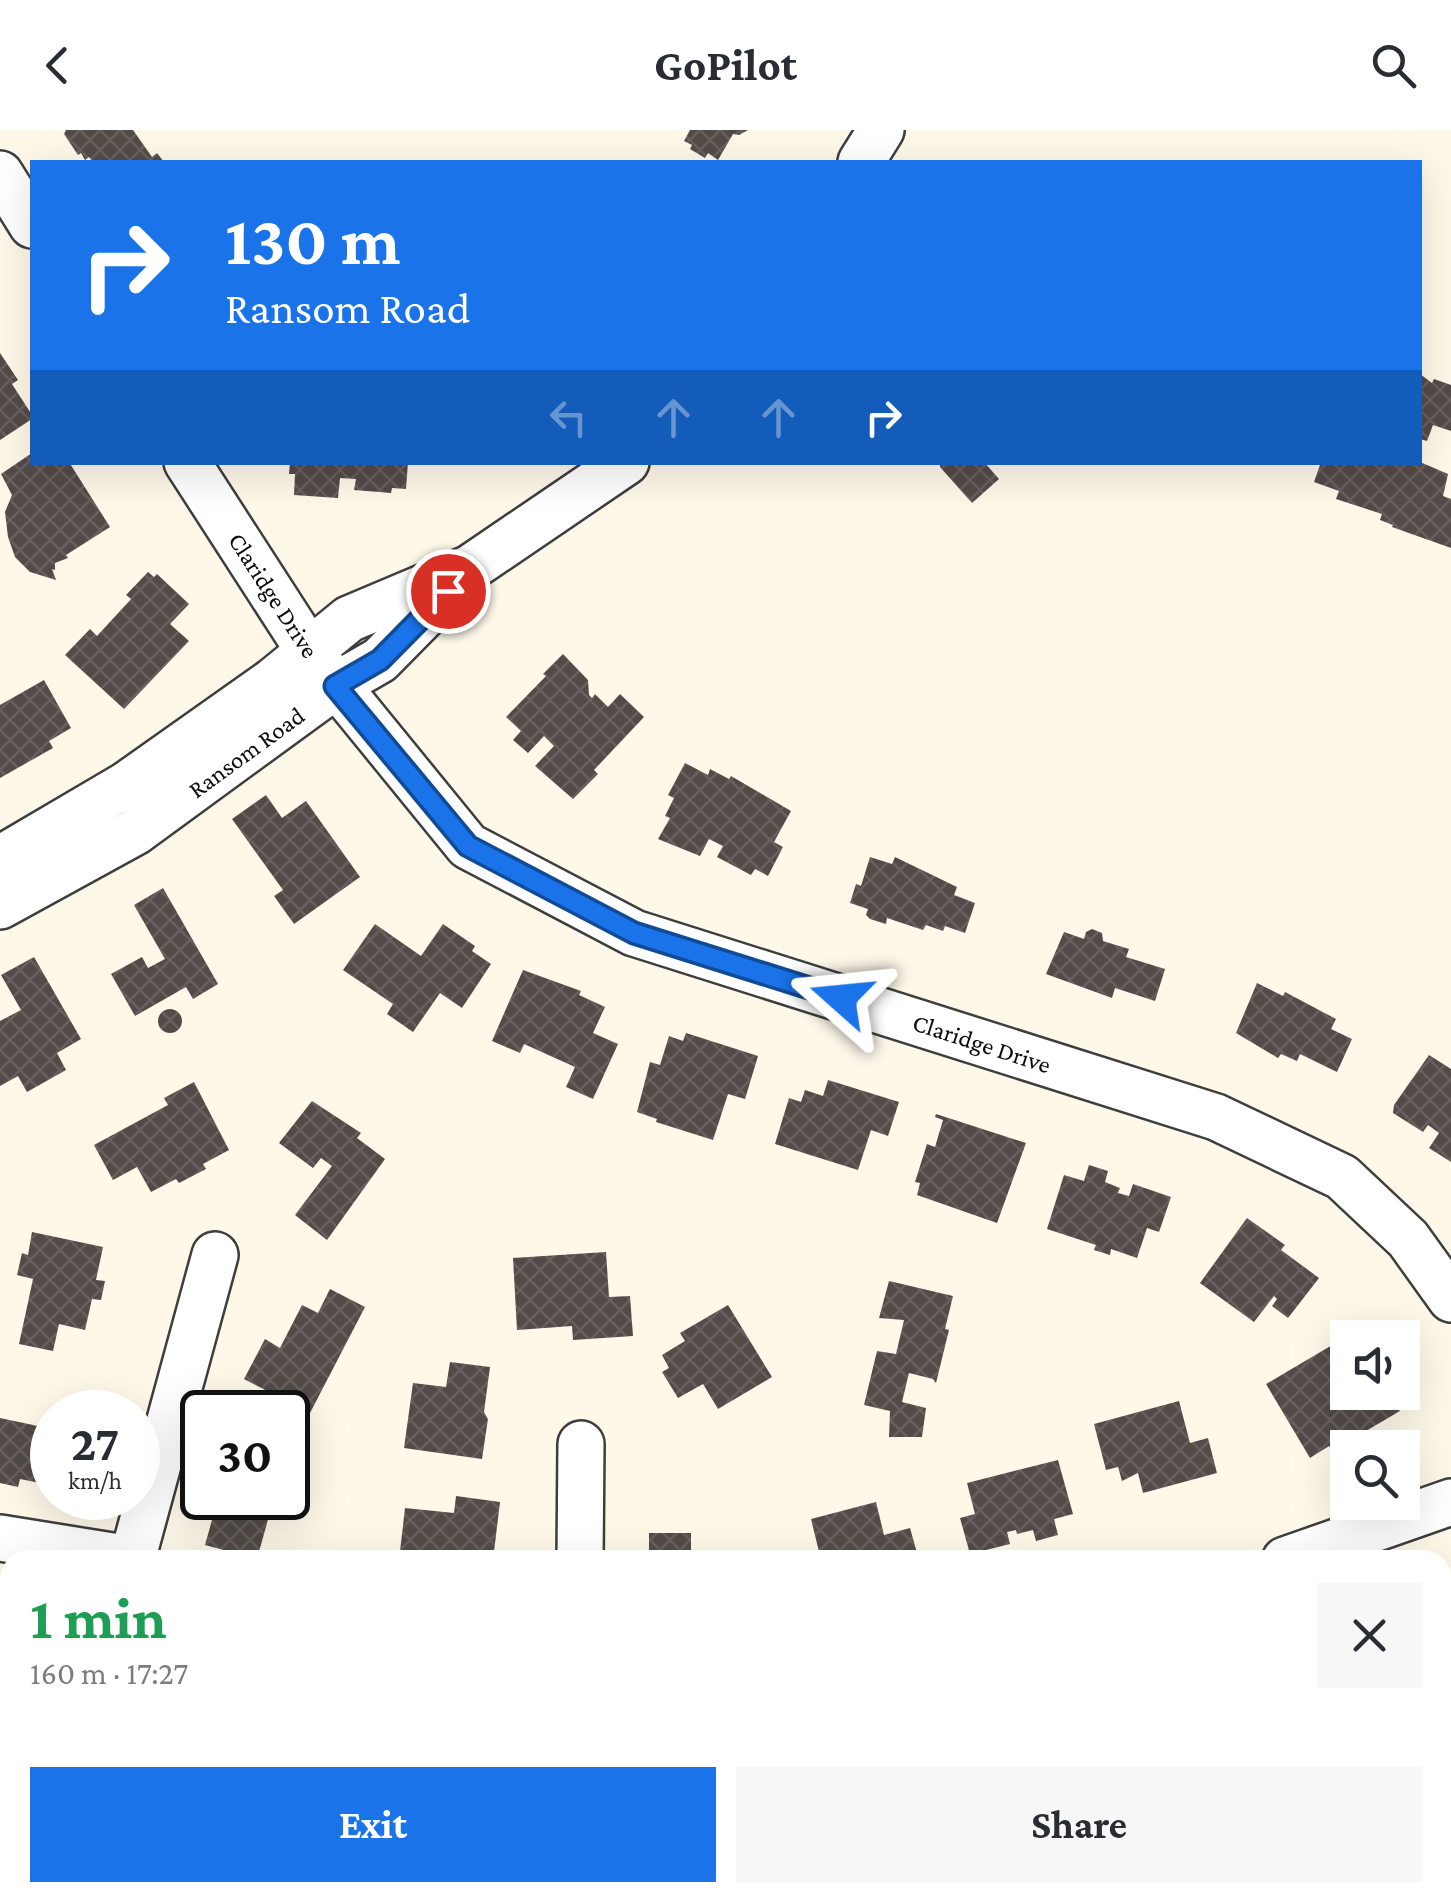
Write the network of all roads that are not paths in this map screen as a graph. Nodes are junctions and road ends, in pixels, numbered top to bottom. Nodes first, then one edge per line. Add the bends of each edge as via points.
1 (881, 130) edge
2 (862, 160) edge
3 (0, 174) edge
4 (30, 221) edge
5 (189, 465) edge
6 (622, 465) edge
7 (322, 669) junction
8 (0, 859) edge
9 (0, 906) edge
10 (216, 1255) dead end
11 (1451, 1299) edge
12 (581, 1444) dead end
13 (1451, 1502) edge
14 (0, 1538) edge
15 (73, 1550) edge
16 (137, 1550) edge
17 (580, 1550) edge
18 (1314, 1550) edge

1 - 2 street
3 - 4 street
5 - 7 street, Claridge Drive
6 - 7 street, Ransom Road via 470,568 350,619
7 - 8 street, Ransom Road via 273,681 126,785
7 - 9 street, Ransom Road via 135,832
7 - 11 street, Claridge Drive via 468,846 634,933 1216,1117 1342,1177 1408,1239
10 - 16 street
12 - 17 street
13 - 18 street
14 - 15 street

